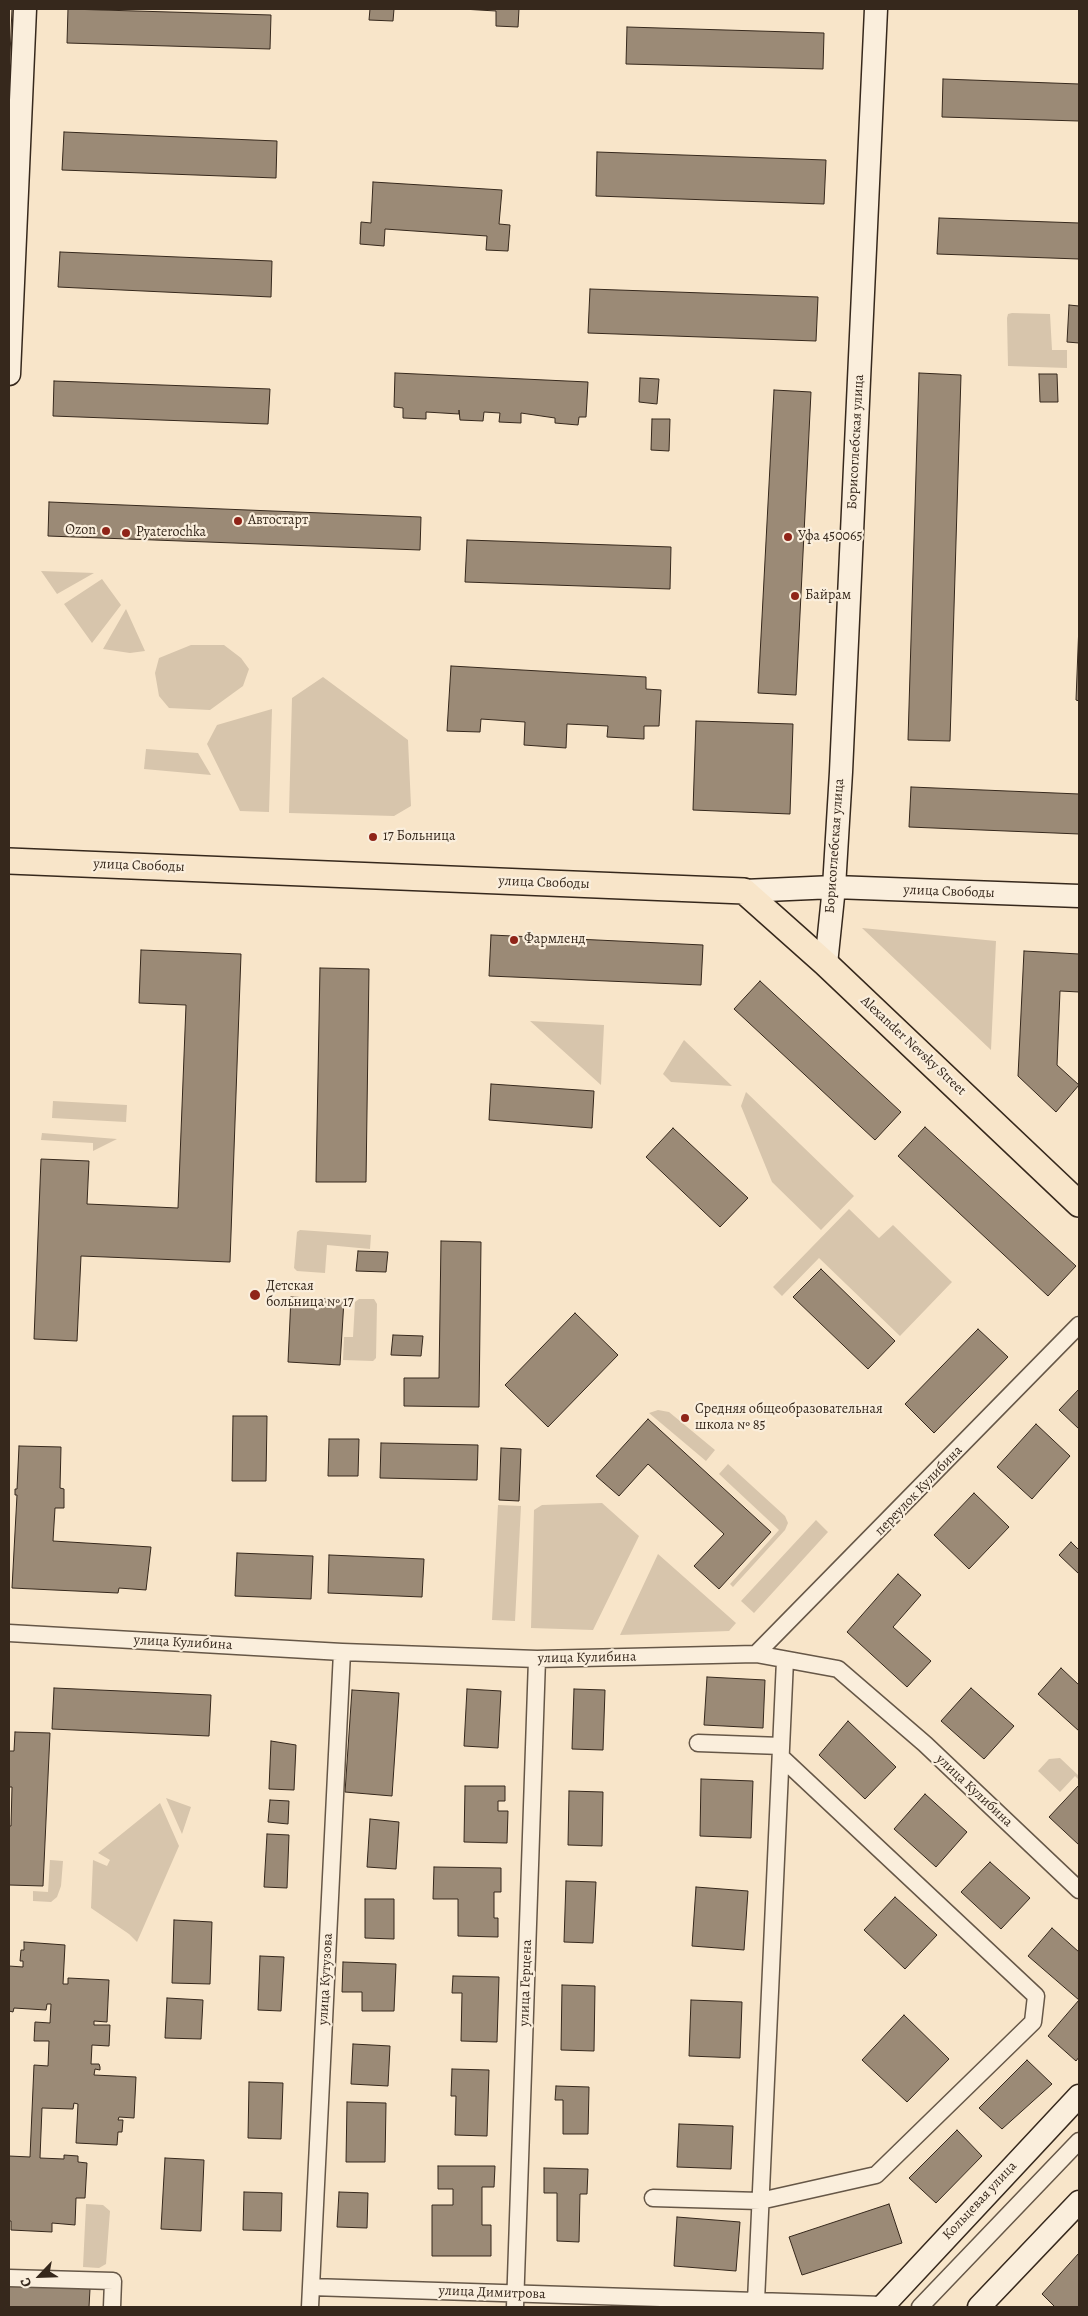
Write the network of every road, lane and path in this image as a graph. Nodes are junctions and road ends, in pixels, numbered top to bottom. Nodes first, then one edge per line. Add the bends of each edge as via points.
1 (25, 9) edge
2 (876, 9) edge
3 (9, 374) edge
4 (9, 861) edge
5 (834, 888) junction
6 (744, 891) junction
7 (1079, 896) edge
8 (826, 964) junction
9 (1079, 1204) edge
10 (1079, 1324) edge
11 (9, 1633) edge
12 (342, 1652) junction
13 (756, 1654) junction
14 (537, 1659) junction
15 (785, 1660) junction
16 (698, 1743) dead end
17 (781, 1752) junction
18 (1079, 1890) edge
19 (1079, 2096) edge
20 (1079, 2141) edge
21 (652, 2198) dead end
22 (760, 2201) junction
23 (1079, 2202) edge
24 (9, 2278) edge
25 (311, 2287) junction
26 (516, 2300) edge
27 (756, 2301) junction
28 (882, 2306) edge
29 (112, 2307) edge
30 (310, 2307) edge
31 (920, 2307) edge
32 (980, 2307) edge

1 - 3 street
2 - 5 street, Борисоглебская улица
4 - 6 main road, улица Свободы
5 - 6 street, улица Свободы
5 - 7 street, улица Свободы
5 - 8 street, Борисоглебская улица
6 - 8 main road, Alexander Nevsky Street
8 - 9 main road, Alexander Nevsky Street
10 - 13 street, переулок Кулибина
11 - 12 street, улица Кулибина
12 - 14 street, улица Кулибина
12 - 25 street, улица Кутузова
13 - 14 street, улица Кулибина
13 - 15 street, улица Кулибина
14 - 26 street, улица Герцена
15 - 17 street
15 - 18 street, улица Кулибина via 838,1669 924,1744
16 - 17 street
17 - 22 street
17 - 22 street via 1036,1996 1033,2022 876,2175
19 - 28 street, Кольцевая улица
20 - 31 street
21 - 22 street
22 - 27 street
23 - 32 street
24 - 29 street via 114,2281
25 - 26 street, улица Димитрова
25 - 30 street, улица Кутузова
26 - 27 street, улица Димитрова
27 - 28 street, улица Димитрова

